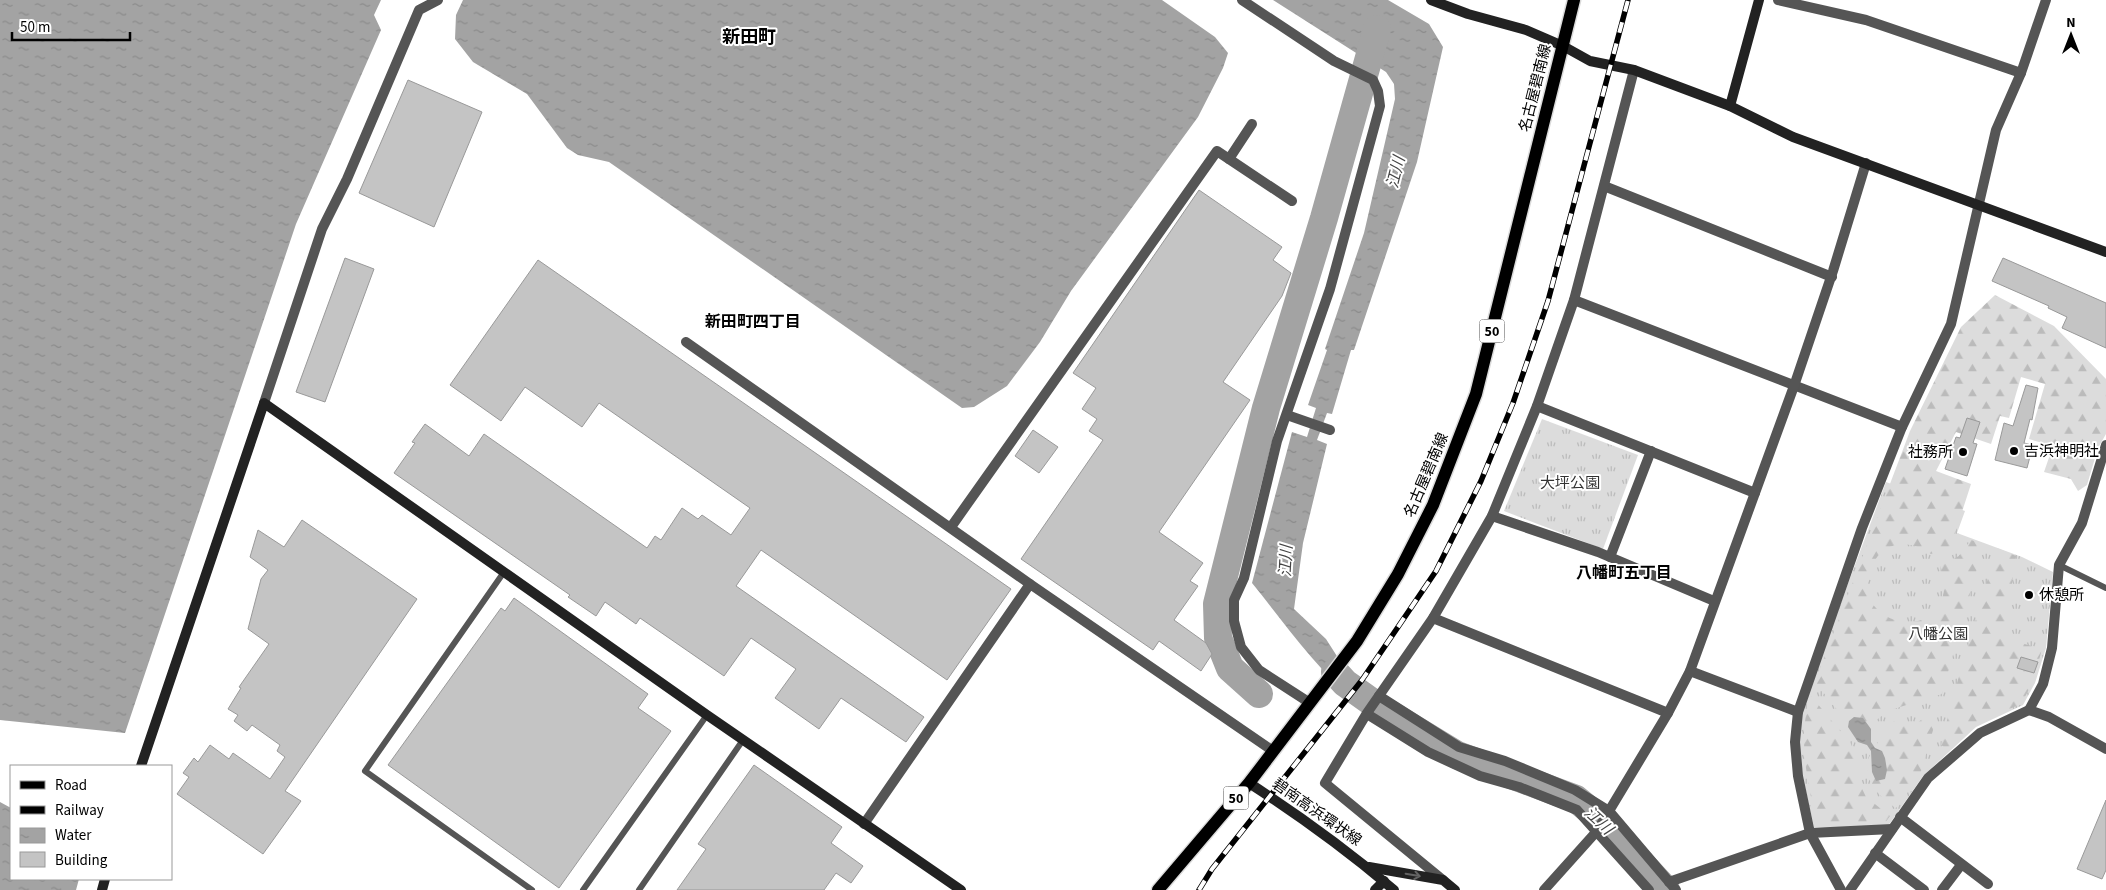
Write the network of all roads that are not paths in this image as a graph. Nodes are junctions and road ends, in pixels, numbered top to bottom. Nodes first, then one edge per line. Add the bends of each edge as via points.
1 (438, 0) edge
2 (1242, 0) edge
3 (1431, 0) edge
4 (1574, 0) edge
5 (1759, 0) edge
6 (1778, 0) edge
7 (2046, 0) edge
8 (1562, 46) junction
9 (1634, 70) junction
10 (2021, 73) junction
11 (1730, 106) junction
12 (1252, 124) dead end
13 (1229, 159) junction
14 (1866, 164) junction
15 (1604, 186) junction
16 (1292, 201) dead end
17 (1979, 205) junction
18 (2106, 252) edge
19 (1832, 276) junction
20 (1574, 300) junction
21 (686, 342) dead end
22 (1794, 386) junction
23 (264, 403) junction
24 (1537, 406) junction
25 (1288, 415) junction
26 (1902, 427) junction
27 (1330, 430) dead end
28 (2106, 445) edge
29 (1651, 451) junction
30 (2102, 471) edge
31 (1755, 493) junction
32 (1492, 516) junction
33 (951, 527) junction
34 (1610, 557) junction
35 (2059, 565) junction
36 (504, 572) junction
37 (1030, 584) junction
38 (2106, 588) edge
39 (1714, 601) junction
40 (1433, 618) junction
41 (1690, 671) junction
42 (1378, 697) junction
43 (1310, 703) junction
44 (2029, 710) junction
45 (1798, 712) junction
46 (1367, 713) junction
47 (1668, 713) junction
48 (707, 715) junction
49 (743, 740) junction
50 (2106, 749) edge
51 (1273, 751) junction
52 (141, 765) edge
53 (1249, 783) junction
54 (1609, 811) junction
55 (1900, 817) junction
56 (864, 824) junction
57 (1892, 829) junction
58 (1596, 831) junction
59 (1810, 833) junction
60 (1875, 853) junction
61 (1961, 864) junction
62 (1368, 867) junction
63 (1443, 880) junction
64 (1384, 881) junction
65 (1988, 884) dead end
66 (1673, 886) edge
67 (532, 890) edge
68 (583, 890) edge
69 (639, 890) edge
70 (961, 890) edge
71 (1158, 890) edge
72 (1375, 890) edge
73 (1394, 890) edge
74 (1455, 890) edge
75 (1544, 890) edge
76 (1649, 890) edge
77 (1841, 890) edge
78 (1850, 890) edge
79 (1924, 890) edge
80 (1942, 890) edge

1 - 23 street via 419,10 322,229
2 - 25 street via 1334,61 1373,80 1380,106 1330,289
3 - 8 street via 1526,30
4 - 8 main road, 名古屋碧南線 / 50
5 - 11 street
6 - 10 street via 1866,20
7 - 10 street
8 - 9 street via 1590,60
8 - 43 main road, 名古屋碧南線 / 50 via 1476,394 1433,505 1398,574 1357,641
9 - 11 street
9 - 15 street
10 - 17 street via 1996,130
11 - 14 street via 1793,137
12 - 13 street
13 - 16 street
13 - 33 street via 1217,150
14 - 17 street
14 - 19 street
15 - 19 street
15 - 20 street
17 - 18 street
17 - 26 street via 1951,324
19 - 22 street
20 - 22 street
20 - 24 street
21 - 33 street
22 - 26 street
22 - 31 street
23 - 36 street
23 - 52 street
24 - 29 street
24 - 32 street
25 - 27 street
25 - 43 street via 1277,441 1244,578 1234,600 1234,622 1241,647 1259,670
26 - 45 street via 1862,528
28 - 30 street
29 - 31 street
29 - 34 street
30 - 35 street via 2082,524
31 - 39 street
32 - 34 street
32 - 40 street
33 - 37 street
34 - 39 street
35 - 38 lane
35 - 44 street via 2052,648 2043,684
36 - 48 street
36 - 67 lane via 365,771
37 - 51 street
37 - 56 street
39 - 41 street
40 - 42 street
40 - 47 street
41 - 45 street
41 - 47 street
42 - 46 street
42 - 54 street via 1459,747 1505,761 1575,790
43 - 51 main road, 名古屋碧南線 / 50
44 - 50 street via 2049,717
44 - 55 street via 1980,733 1928,778
45 - 59 street via 1795,742 1798,776
46 - 58 street via 1428,752 1472,772 1577,810
46 - 63 street via 1325,783
47 - 54 street
48 - 49 street
48 - 68 lane
49 - 56 street
49 - 69 lane
51 - 53 main road, 名古屋碧南線 / 50
53 - 62 street, 碧南高浜環状線 via 1303,818
53 - 71 main road, 名古屋碧南線 / 50
54 - 58 street
54 - 66 street
55 - 57 street
55 - 61 street
56 - 70 street
57 - 59 street
57 - 60 street
58 - 75 street
58 - 76 street
59 - 66 street
59 - 77 street
60 - 78 street
60 - 79 street
61 - 65 street
61 - 80 street
62 -> 63 street, 碧南高浜環状線
62 - 64 street, 碧南高浜環状線
63 - 74 street, 碧南高浜環状線
64 - 72 street
64 - 73 street, 碧南高浜環状線

